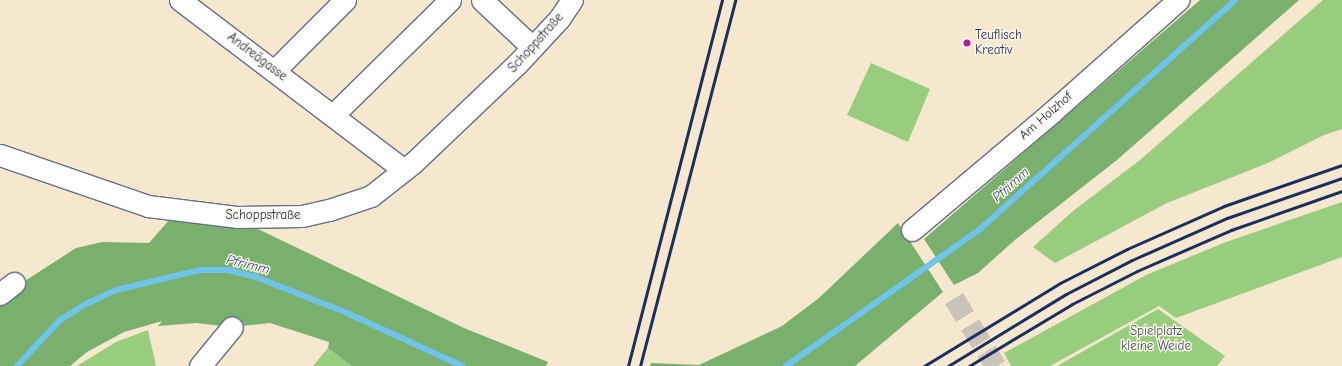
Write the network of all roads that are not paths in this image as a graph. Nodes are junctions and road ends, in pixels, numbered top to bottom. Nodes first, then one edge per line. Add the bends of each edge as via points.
1 (180, 0) edge
2 (344, 0) edge
3 (450, 0) edge
4 (482, 0) edge
5 (572, 0) edge
6 (1178, 0) edge
7 (532, 48) junction
8 (275, 70) junction
9 (333, 115) junction
10 (0, 155) edge
11 (404, 170) junction
12 (912, 230) dead end
13 (232, 327) dead end
14 (200, 366) edge

1 - 8 street, Andreägasse
2 - 8 street
3 - 9 street
4 - 7 street
5 - 7 street, Schoppstraße
6 - 12 street, Am Holzhof via 1052,112
7 - 11 street, Schoppstraße via 471,110
8 - 9 street, Andreägasse
9 - 11 street, Andreägasse
10 - 11 street, Schoppstraße via 148,206 238,217 302,216 329,210 371,196
13 - 14 street

